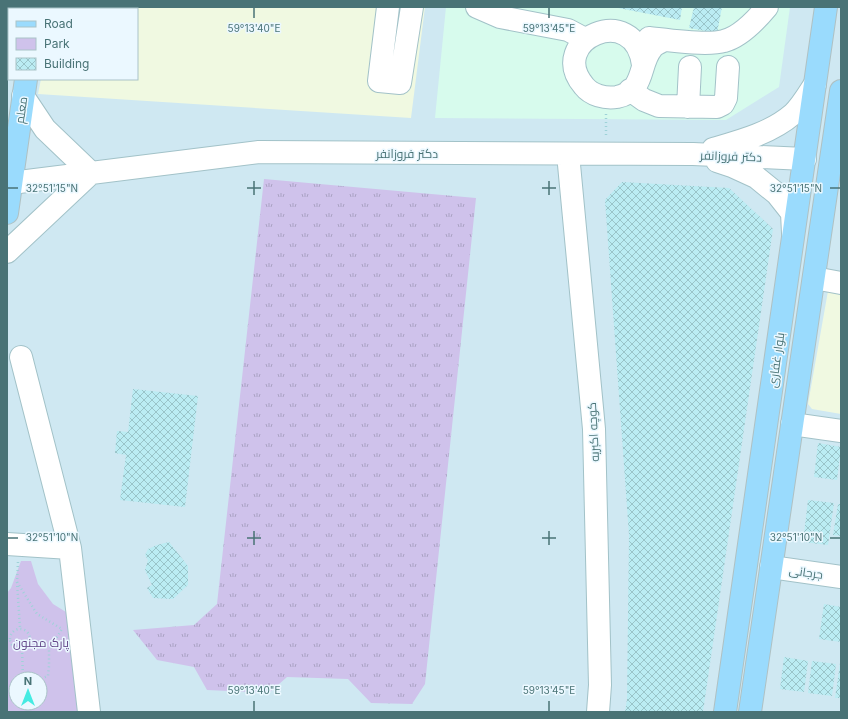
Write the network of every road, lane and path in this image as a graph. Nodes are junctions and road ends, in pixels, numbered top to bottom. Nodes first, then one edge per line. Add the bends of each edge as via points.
1 (388, 7) edge
2 (412, 7) edge
3 (477, 7) edge
4 (768, 7) edge
5 (826, 7) edge
6 (628, 36) junction
7 (585, 39) junction
8 (665, 40) junction
9 (643, 65) junction
10 (690, 67) dead end
11 (728, 68) dead end
12 (815, 84) junction
13 (25, 87) edge
14 (630, 90) junction
15 (841, 91) edge
16 (606, 98) junction
17 (688, 107) junction
18 (568, 154) junction
19 (606, 154) junction
20 (693, 154) junction
21 (805, 159) junction
22 (91, 173) junction
23 (11, 183) junction
24 (7, 213) edge
25 (793, 237) junction
26 (7, 252) edge
27 (814, 278) junction
28 (841, 283) edge
29 (21, 357) dead end
30 (792, 424) junction
31 (841, 431) edge
32 (13, 545) edge
33 (70, 548) junction
34 (771, 568) junction
35 (841, 577) edge
36 (17, 582) junction
37 (20, 628) junction
38 (22, 649) junction
39 (23, 671) edge
40 (48, 676) edge
41 (90, 712) edge
42 (598, 712) edge
43 (725, 712) edge
44 (750, 712) edge

1 - 2 street via 379,81 400,83
3 - 7 street via 500,17 568,30
4 - 8 street via 738,34 724,41 700,43
5 - 12 main road, بلوار غفاری
6 - 7 street via 618,30 606,30 594,32
6 - 8 street
6 - 9 street via 637,44 642,54
7 - 16 street via 578,49 575,71 586,90
8 - 9 street via 652,48
9 - 14 street via 641,76
10 - 17 street
11 - 17 street via 726,98 723,104 717,108
12 - 20 street via 794,114 775,126 744,140
12 - 21 main road, بلوار غفاری
13 - 22 street via 45,129
13 - 23 main road, معلم
14 - 16 street via 617,97
14 - 17 street via 659,106
15 - 27 main road, بلوار غفاری
16 - 19 path
18 - 19 street, دکتر فروزانفر
18 - 22 street, دکتر فروزانفر via 259,152
18 - 42 street, کوچه اکبریه via 594,429 600,685
19 - 20 street, دکتر فروزانفر
20 - 21 street, دکتر فروزانفر
20 - 25 street via 732,166 756,177 777,194 792,213
21 - 25 main road, بلوار غفاری
22 - 23 street, دکتر فروزانفر
22 - 26 street
23 - 24 main road, معلم
25 - 43 main road, بلوار غفاری
27 - 28 street
27 - 30 main road, بلوار غفاری
29 - 33 street
30 - 31 street
30 - 34 main road, بلوار غفاری
32 - 33 street
32 - 36 path
33 - 41 street
34 - 35 street, جرجانی
34 - 44 main road, بلوار غفاری
36 - 37 path
36 - 40 path via 37,614 62,629 49,650
37 - 38 path via 27,631 30,637 28,644
37 - 38 path via 10,636 11,643
38 - 39 path

